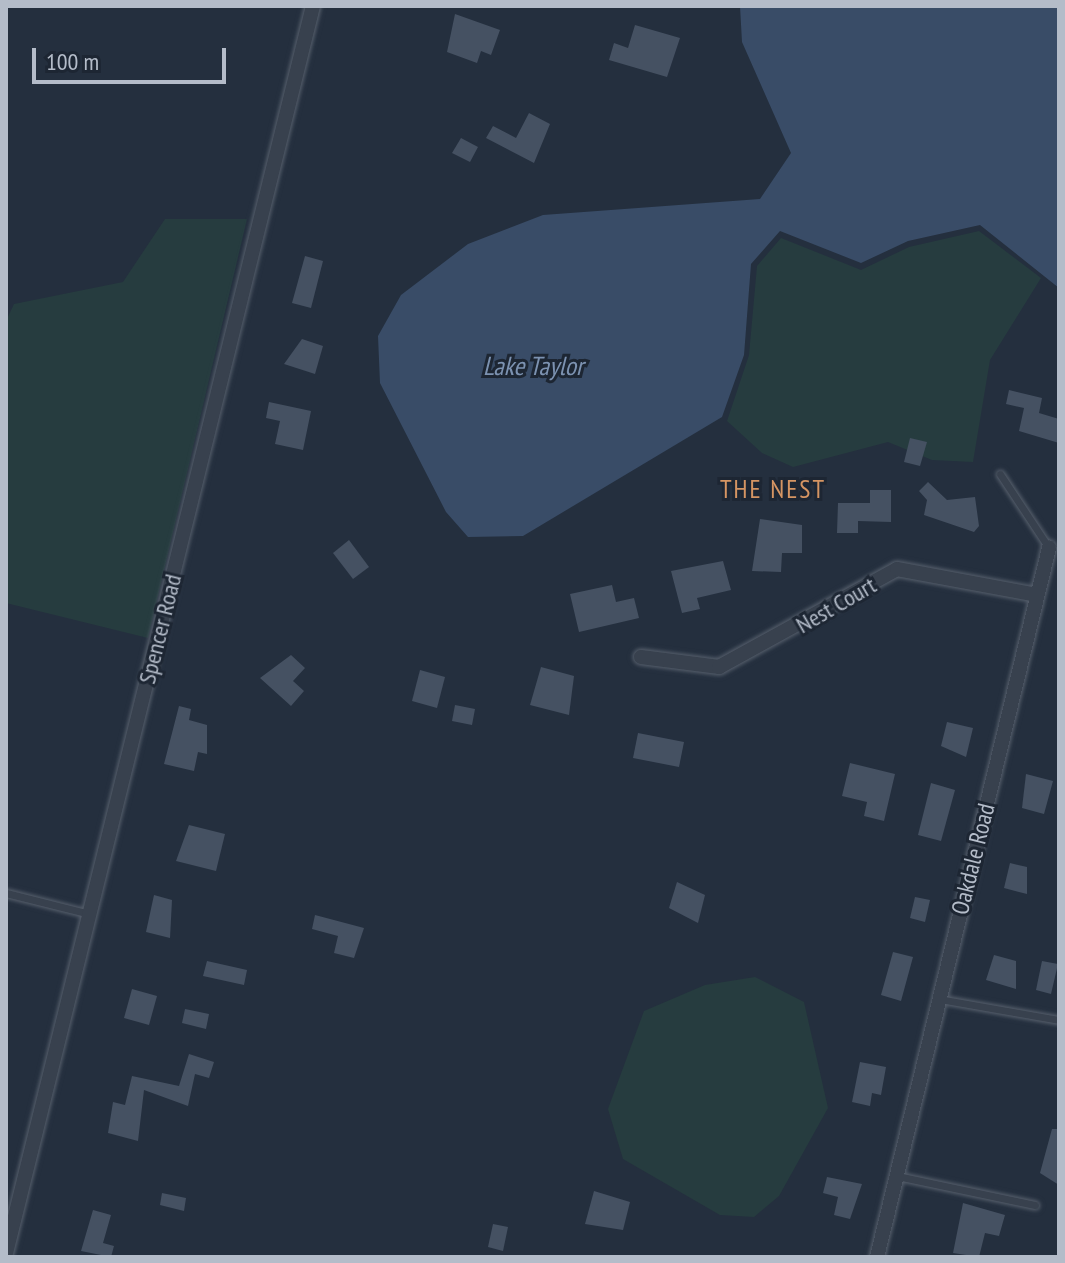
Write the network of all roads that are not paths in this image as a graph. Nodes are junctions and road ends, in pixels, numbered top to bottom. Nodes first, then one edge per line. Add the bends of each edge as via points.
1 (313, 6) edge
2 (1000, 474) dead end
3 (1049, 548) joint
4 (1037, 595) junction
5 (641, 657) dead end
6 (6, 893) edge
7 (90, 914) junction
8 (939, 999) junction
9 (1059, 1020) edge
10 (897, 1176) junction
11 (1035, 1205) dead end
12 (6, 1253) edge
13 (877, 1257) edge

1 - 7 street, Spencer Road
2 - 3 lane, Oakdale Road
3 - 4 street, Oakdale Road
4 - 5 street, Nest Court via 897,569 719,667
4 - 8 street, Oakdale Road
6 - 7 lane
7 - 12 street, Spencer Road
8 - 9 lane
8 - 10 street, Oakdale Road
10 - 11 lane
10 - 13 street, Oakdale Road

